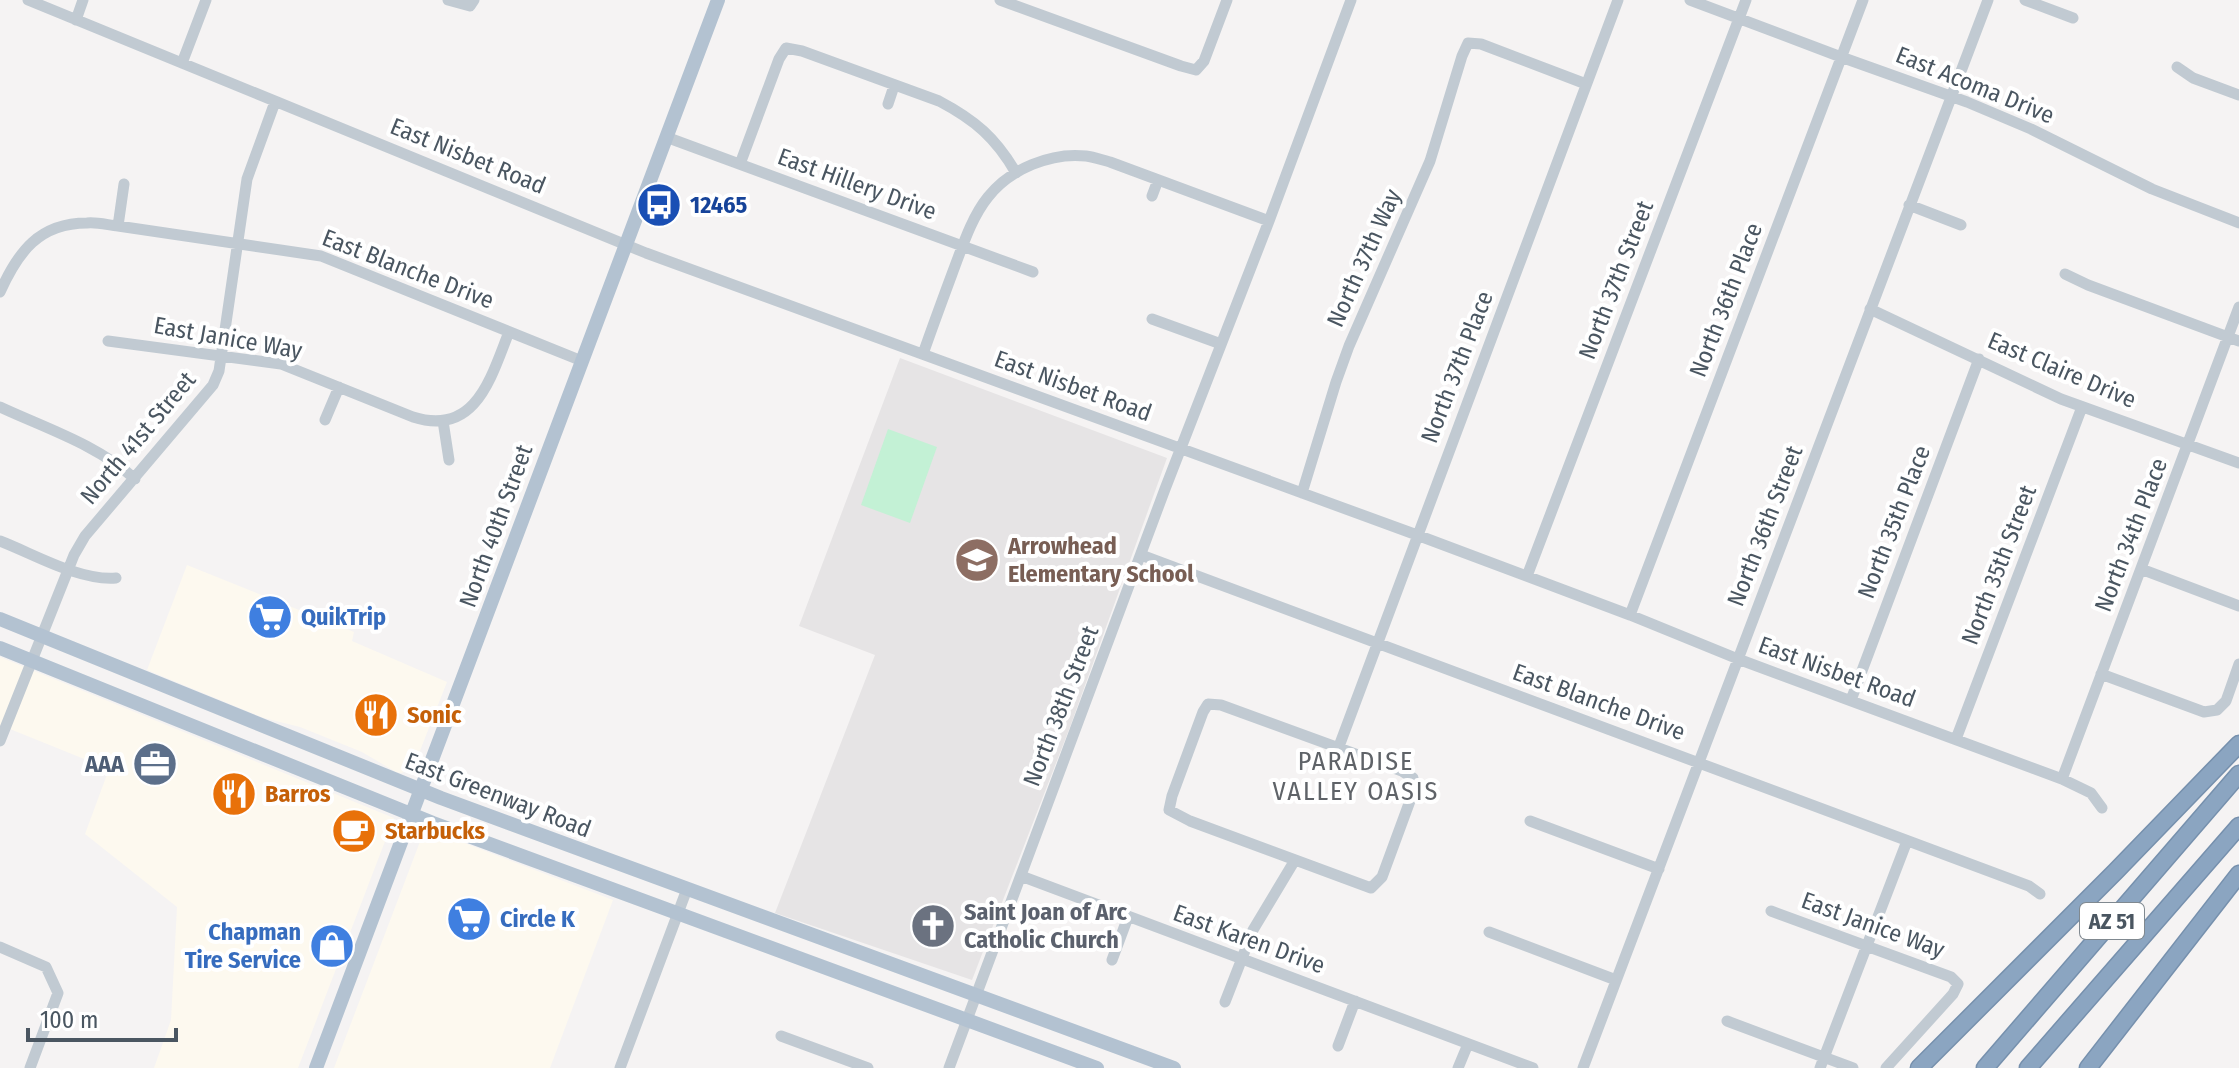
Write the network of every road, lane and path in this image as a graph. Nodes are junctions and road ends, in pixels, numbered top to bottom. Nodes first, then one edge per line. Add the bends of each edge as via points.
1 (28, 0) edge
2 (83, 0) edge
3 (206, 0) edge
4 (448, 0) edge
5 (718, 0) edge
6 (1000, 0) edge
7 (1227, 0) edge
8 (1351, 0) edge
9 (1618, 0) edge
10 (1690, 0) edge
11 (1746, 0) edge
12 (1863, 0) edge
13 (1988, 0) edge
14 (2025, 0) edge
15 (472, 3) edge
16 (1739, 18) junction
17 (2073, 18) dead end
18 (76, 20) junction
19 (1841, 57) junction
20 (182, 63) junction
21 (2177, 67) dead end
22 (1586, 84) junction
23 (894, 86) junction
24 (2239, 95) edge
25 (1951, 96) junction
26 (275, 102) junction
27 (888, 104) dead end
28 (666, 137) junction
29 (740, 164) junction
30 (1016, 173) junction
31 (1158, 180) junction
32 (124, 184) dead end
33 (1152, 196) dead end
34 (1909, 205) junction
35 (1269, 221) junction
36 (2239, 223) edge
37 (1961, 225) dead end
38 (118, 226) junction
39 (237, 242) junction
40 (626, 245) junction
41 (962, 246) junction
42 (1033, 272) dead end
43 (2065, 274) dead end
44 (0, 292) edge
45 (2239, 307) edge
46 (1870, 309) junction
47 (1152, 319) dead end
48 (509, 332) junction
49 (2234, 339) edge
50 (108, 341) dead end
51 (1221, 344) junction
52 (923, 354) junction
53 (221, 356) junction
54 (1979, 359) junction
55 (582, 361) junction
56 (339, 387) junction
57 (0, 407) edge
58 (2082, 407) junction
59 (325, 420) dead end
60 (443, 421) junction
61 (2189, 445) junction
62 (1181, 450) junction
63 (449, 460) dead end
64 (2239, 463) edge
65 (135, 479) junction
66 (1302, 493) junction
67 (1417, 535) junction
68 (0, 541) edge
69 (1141, 555) junction
70 (68, 568) junction
71 (2141, 569) junction
72 (1527, 576) junction
73 (116, 578) dead end
74 (2239, 606) edge
75 (1630, 615) junction
76 (0, 619) edge
77 (41, 636) junction
78 (1377, 644) junction
79 (0, 648) edge
80 (1738, 659) junction
81 (32, 660) junction
82 (2239, 664) edge
83 (2101, 674) junction
84 (1851, 700) junction
85 (1956, 739) junction
86 (0, 741) edge
87 (2239, 744) edge
88 (1338, 749) junction
89 (1700, 763) junction
90 (2239, 774) edge
91 (2062, 779) junction
92 (421, 791) junction
93 (2102, 808) dead end
94 (412, 814) junction
95 (1530, 821) dead end
96 (2239, 826) edge
97 (1907, 841) junction
98 (1295, 860) junction
99 (1659, 869) junction
100 (2239, 874) edge
101 (1021, 876) junction
102 (687, 889) junction
103 (2040, 894) dead end
104 (1771, 911) dead end
105 (678, 914) junction
106 (1128, 917) junction
107 (1489, 932) dead end
108 (1868, 946) junction
109 (0, 947) edge
110 (850, 949) junction
111 (1242, 959) junction
112 (1112, 960) dead end
113 (841, 974) junction
114 (1616, 980) junction
115 (976, 994) junction
116 (1355, 1001) junction
117 (1225, 1002) dead end
118 (967, 1020) junction
119 (1727, 1021) dead end
120 (781, 1036) dead end
121 (1468, 1044) junction
122 (1338, 1046) dead end
123 (1822, 1063) edge
124 (30, 1068) edge
125 (316, 1068) edge
126 (620, 1068) edge
127 (868, 1068) edge
128 (949, 1068) edge
129 (1097, 1068) edge
130 (1174, 1068) edge
131 (1458, 1068) edge
132 (1533, 1068) edge
133 (1583, 1068) edge
134 (1853, 1068) edge
135 (1886, 1068) edge
136 (1919, 1068) edge
137 (1985, 1068) edge
138 (2028, 1068) edge
139 (2088, 1068) edge

1 - 18 street, East Nisbet Road
2 - 18 street
3 - 20 street
4 - 15 street
5 - 28 main road, North 40th Street
6 - 7 street via 1196,70
8 - 35 street, North 38th Street
9 - 22 street, North 37th Place
10 - 16 street, East Acoma Drive
11 - 16 street, North 37th Street
12 - 19 street, North 36th Place
13 - 25 street, North 36th Street
14 - 17 street
16 - 19 street, East Acoma Drive
16 - 72 street, North 37th Street
18 - 20 street, East Nisbet Road
19 - 25 street, East Acoma Drive
19 - 75 street, North 36th Place
20 - 26 street, East Nisbet Road
21 - 24 street
22 - 66 street, North 37th Way via 1468,43 1430,161 1340,370
22 - 67 street, North 37th Place
23 - 27 street
23 - 29 street via 786,48
23 - 30 street via 939,101 972,120
25 - 34 street, North 36th Street
25 - 36 street, East Acoma Drive
26 - 39 street, North 41st Street via 247,179
26 - 40 street, East Nisbet Road
28 - 29 street, East Hillery Drive
28 - 40 main road, North 40th Street
29 - 41 street, East Hillery Drive
30 - 31 street via 1032,164 1087,156
30 - 41 street via 989,195
31 - 33 street
31 - 35 street
32 - 38 street
34 - 37 street
34 - 46 street, North 36th Street
35 - 51 street, North 38th Street
38 - 39 street, East Blanche Drive
38 - 44 street, East Blanche Drive via 86,222 51,229 20,254
39 - 48 street, East Blanche Drive via 321,256
39 - 53 street, North 41st Street
40 - 52 street, East Nisbet Road
40 - 55 main road, North 40th Street
41 - 42 street, East Hillery Drive
41 - 52 street
43 - 49 street
45 - 49 street, North 34th Place
46 - 54 street, East Claire Drive
46 - 80 street, North 36th Street
47 - 51 street
48 - 55 street, East Blanche Drive
48 - 60 street via 483,393 465,412
49 - 61 street, North 34th Place
50 - 53 street, East Janice Way
51 - 62 street, North 38th Street
52 - 62 street, East Nisbet Road
53 - 56 street, East Janice Way via 281,364
53 - 65 street, North 41st Street via 213,385
54 - 58 street, East Claire Drive
54 - 84 street, North 35th Place
55 - 92 main road, North 40th Street
56 - 59 street
56 - 60 street, East Janice Way via 413,417
57 - 65 street via 102,454
58 - 61 street, East Claire Drive
58 - 85 street, North 35th Street
60 - 63 street
61 - 64 street, East Claire Drive
61 - 71 street, North 34th Place
62 - 66 street, East Nisbet Road
62 - 69 street, North 38th Street
65 - 70 street, North 41st Street via 85,536
66 - 67 street, East Nisbet Road
67 - 72 street, East Nisbet Road
67 - 78 street, North 37th Place
68 - 70 street
69 - 78 street, East Blanche Drive
69 - 101 street, North 38th Street
70 - 73 street
70 - 77 street, North 41st Street
71 - 74 street
71 - 83 street, North 34th Place
72 - 75 street, East Nisbet Road
75 - 80 street, East Nisbet Road
76 - 77 main road, East Greenway Road
77 - 81 street, North 41st Street
77 - 92 main road, East Greenway Road
78 - 88 street, North 37th Place
78 - 89 street, East Blanche Drive
79 - 81 main road, East Greenway Road
80 - 84 street, East Nisbet Road
80 - 89 street, North 36th Street
81 - 86 street, North 41st Street
81 - 94 main road, East Greenway Road
82 - 83 street via 2226,701 2217,710 2204,712
83 - 91 street, North 34th Place
84 - 85 street, East Nisbet Road
85 - 91 street, East Nisbet Road
87 - 136 highway
88 - 98 street via 1413,778 1414,790 1382,877 1371,888
88 - 98 street via 1221,705 1208,704 1203,712 1169,810
89 - 97 street, East Blanche Drive
89 - 99 street, North 36th Street
90 - 137 highway, AZ 51
91 - 93 street, East Nisbet Road via 2091,793
92 - 94 main road, North 40th Street
92 - 102 main road, East Greenway Road
94 - 105 main road, East Greenway Road
94 - 125 main road, North 40th Street
95 - 99 street
96 - 138 highway, AZ 51
97 - 103 street, East Blanche Drive
97 - 108 street
98 - 111 street
99 - 114 street, North 36th Street
100 - 139 highway
101 - 106 street, East Karen Drive
101 - 115 street, North 38th Street
102 - 105 street
102 - 110 main road, East Greenway Road
104 - 108 street, East Janice Way
105 - 113 main road, East Greenway Road
105 - 126 street
106 - 111 street, East Karen Drive
106 - 112 street
107 - 114 street
108 - 123 street
108 - 135 street, East Janice Way via 1958,984
109 - 124 street via 46,967 58,993
110 - 113 main road
110 - 115 main road, East Greenway Road
111 - 116 street, East Karen Drive
111 - 117 street
113 - 118 main road, East Greenway Road
114 - 133 street, North 36th Street
115 - 118 street, North 38th Street
115 - 130 main road, East Greenway Road
116 - 121 street, East Karen Drive
116 - 122 street
118 - 128 street, North 38th Street
118 - 129 main road, East Greenway Road
119 - 123 street
120 - 127 street
121 - 131 street
121 - 132 street, East Karen Drive
123 - 134 street

